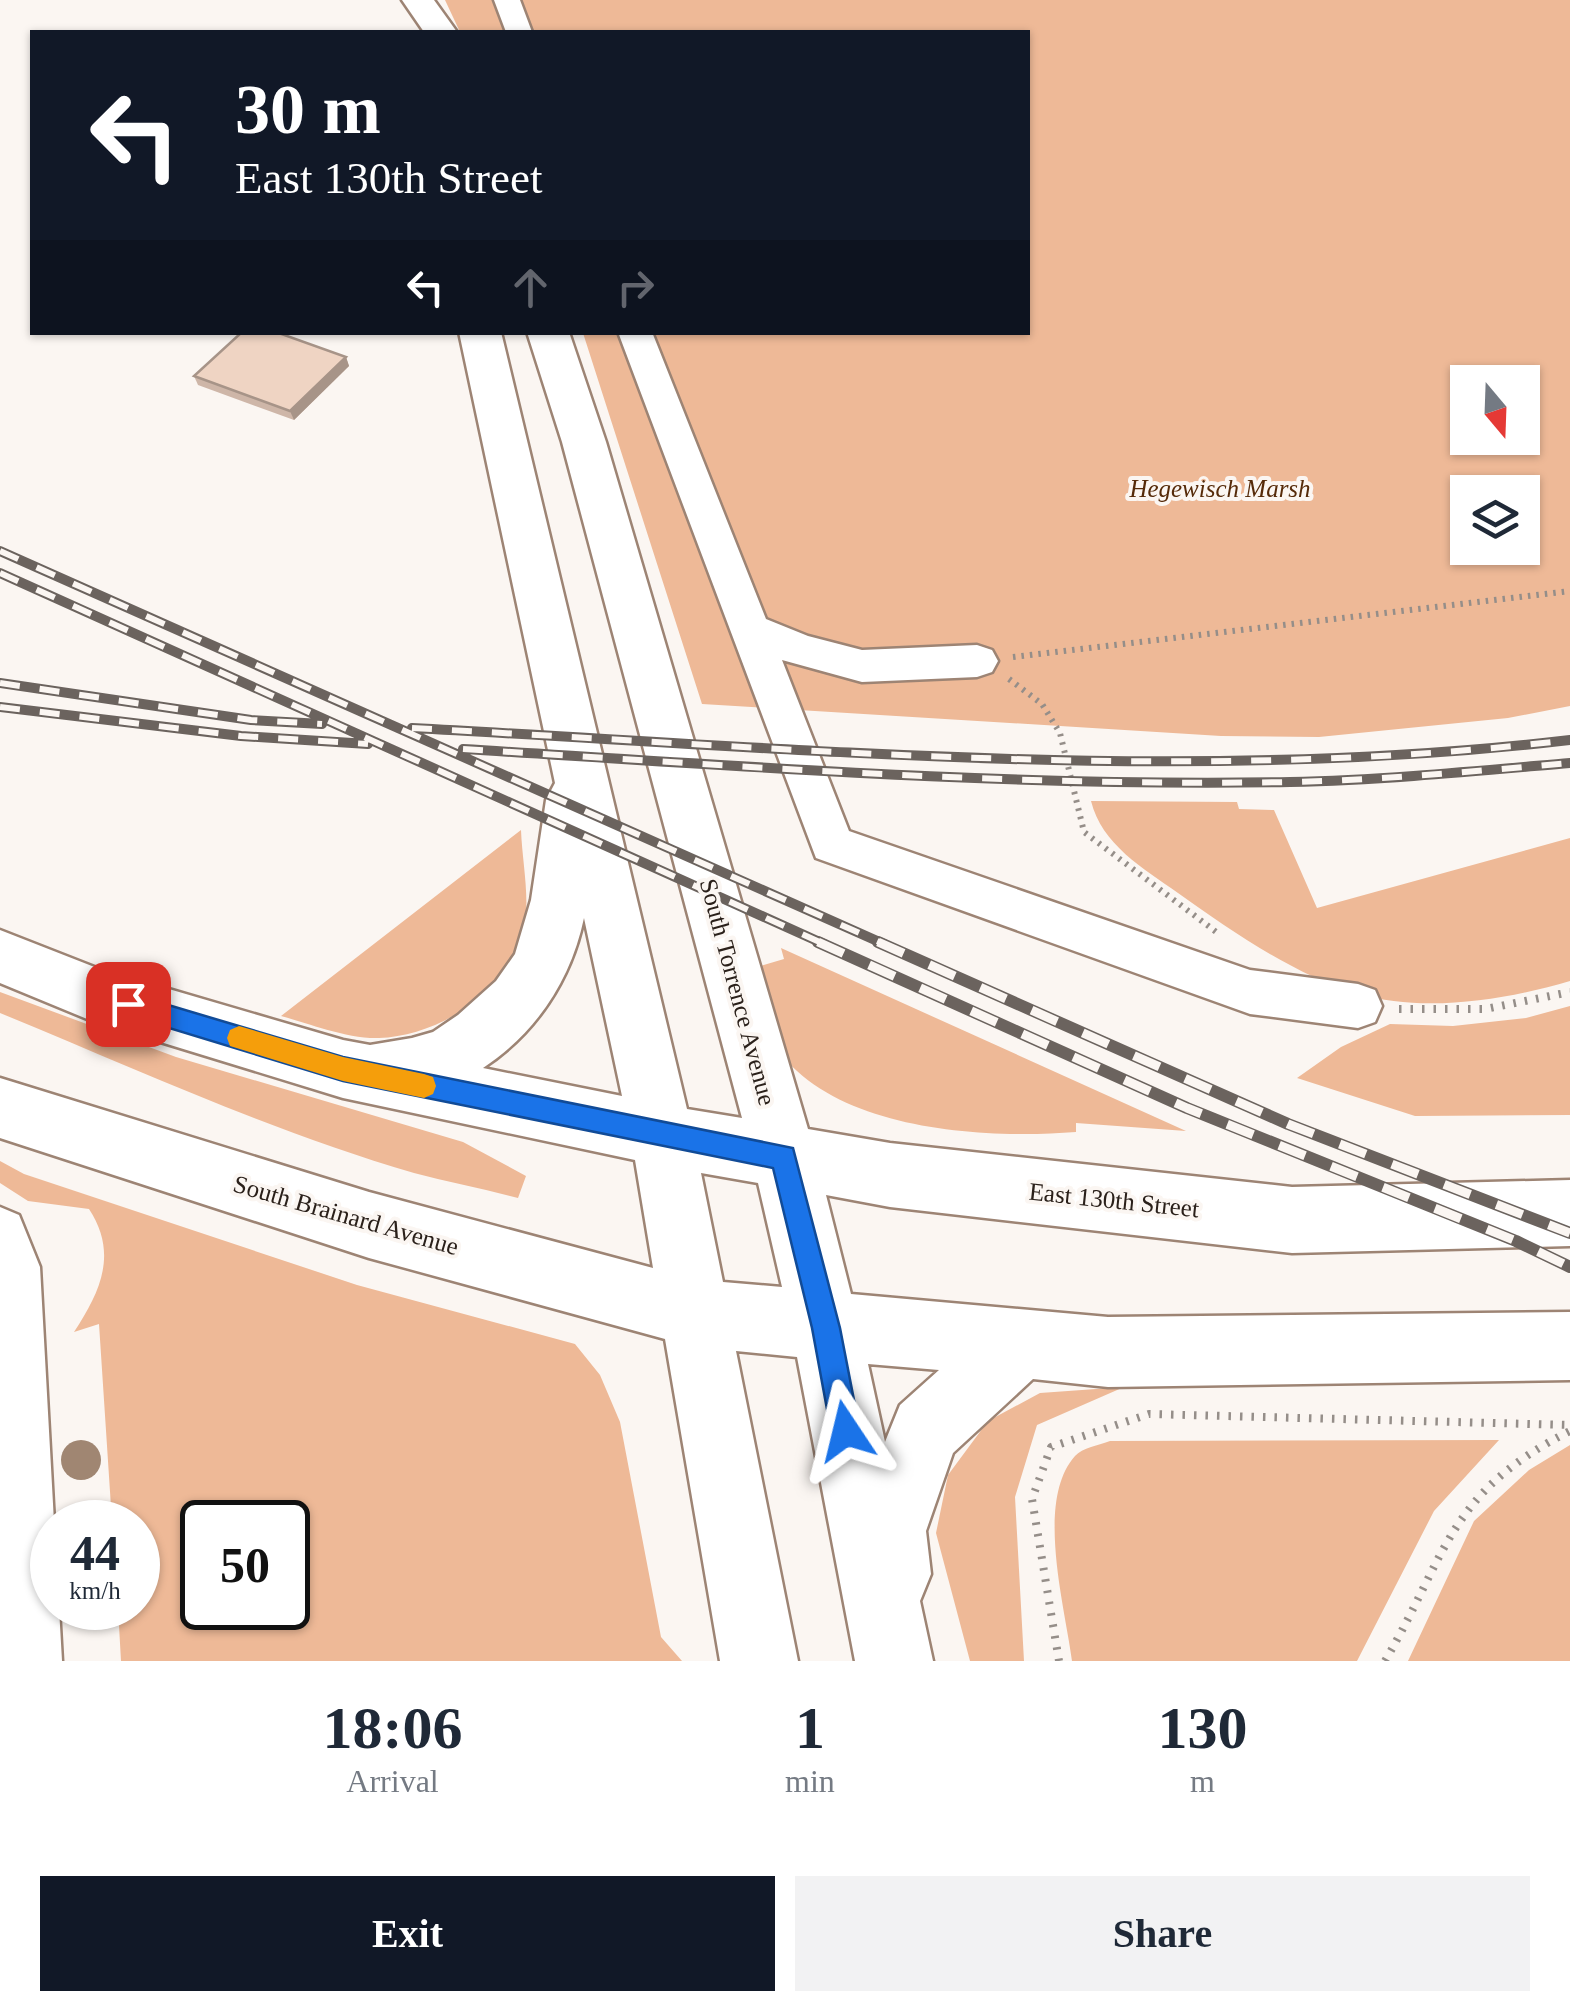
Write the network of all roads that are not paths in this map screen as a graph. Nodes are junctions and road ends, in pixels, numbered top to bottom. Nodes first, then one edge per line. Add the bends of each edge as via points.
1 (393, 0) edge
2 (418, 0) edge
3 (507, 0) edge
4 (398, 30) edge
5 (439, 30) edge
6 (518, 30) edge
7 (481, 335) edge
8 (549, 335) edge
9 (636, 335) edge
10 (749, 629) junction
11 (977, 661) road end
12 (578, 768) junction
13 (0, 956) edge
14 (1358, 1006) road end
15 (343, 1069) junction
16 (0, 1108) edge
17 (662, 1135) junction
18 (784, 1157) junction
19 (1570, 1213) edge
20 (0, 1234) edge
21 (695, 1314) junction
22 (826, 1328) junction
23 (1020, 1345) junction
24 (1570, 1346) edge
25 (30, 1661) edge
26 (759, 1661) edge
27 (894, 1661) edge
28 (906, 1661) edge

1 - 4 main road
2 - 5 main road
3 - 6 street
7 - 12 main road
8 - 18 main road, South Torrence Avenue
9 - 10 street
10 - 11 street via 862,666
10 - 14 street via 832,844 1250,992
12 - 15 main road via 558,904 526,990 465,1050 393,1070
12 - 17 main road
13 - 15 main road via 92,994
15 - 17 main road
16 - 21 main road, South Brainard Avenue via 369,1224
17 - 18 main road, East 130th Street
17 - 21 main road
18 - 19 main road, East 130th Street via 1292,1220
18 - 22 main road, South Torrence Avenue
20 - 25 street via 13,1267
21 - 22 main road
21 - 26 main road
22 - 23 main road
22 - 27 main road, South Torrence Avenue
23 - 24 main road via 1108,1352
23 - 28 main road via 925,1430 889,1531

